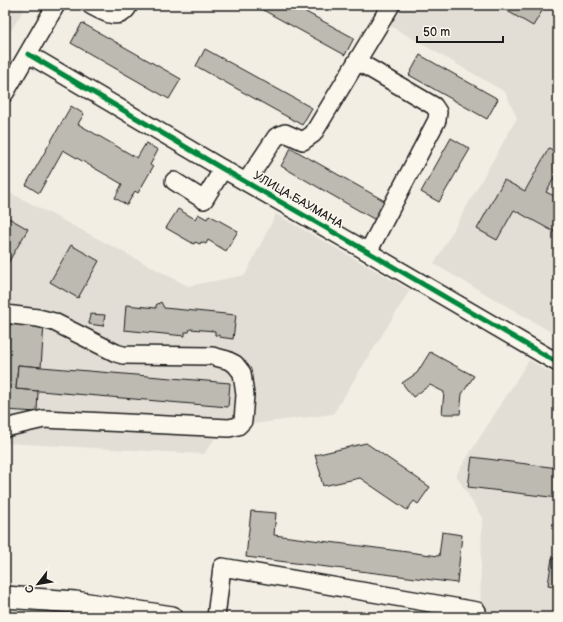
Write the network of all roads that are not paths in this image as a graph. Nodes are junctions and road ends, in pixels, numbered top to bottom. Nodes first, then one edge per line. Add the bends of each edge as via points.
1 (56, 5) edge
2 (90, 5) edge
3 (130, 5) edge
4 (390, 5) edge
5 (28, 54) junction
6 (357, 61) junction
7 (5, 93) edge
8 (223, 169) junction
9 (174, 181) dead end
10 (246, 182) junction
11 (368, 252) junction
12 (5, 314) edge
13 (558, 363) edge
14 (5, 428) edge
15 (5, 597) edge
16 (5, 609) edge
17 (82, 617) edge
18 (172, 617) edge
19 (216, 617) edge
20 (477, 617) edge

1 - 5 street
2 - 3 street via 110,15 118,15 126,11
4 - 6 street
5 - 7 street
5 - 8 street, УЛИЦА БАУМАНА
6 - 10 street via 313,134 303,141 285,133 276,137
6 - 11 street via 434,106 438,112 437,120
8 - 9 street via 204,200
8 - 10 street, УЛИЦА БАУМАНА
10 - 11 street, УЛИЦА БАУМАНА
11 - 13 street, УЛИЦА БАУМАНА
12 - 14 street via 54,322 123,355 212,356 227,360 235,364 242,373 245,395 243,421 238,426 229,428 44,419
15 - 18 main road via 75,602
16 - 17 main road
19 - 20 street via 222,567 477,611

